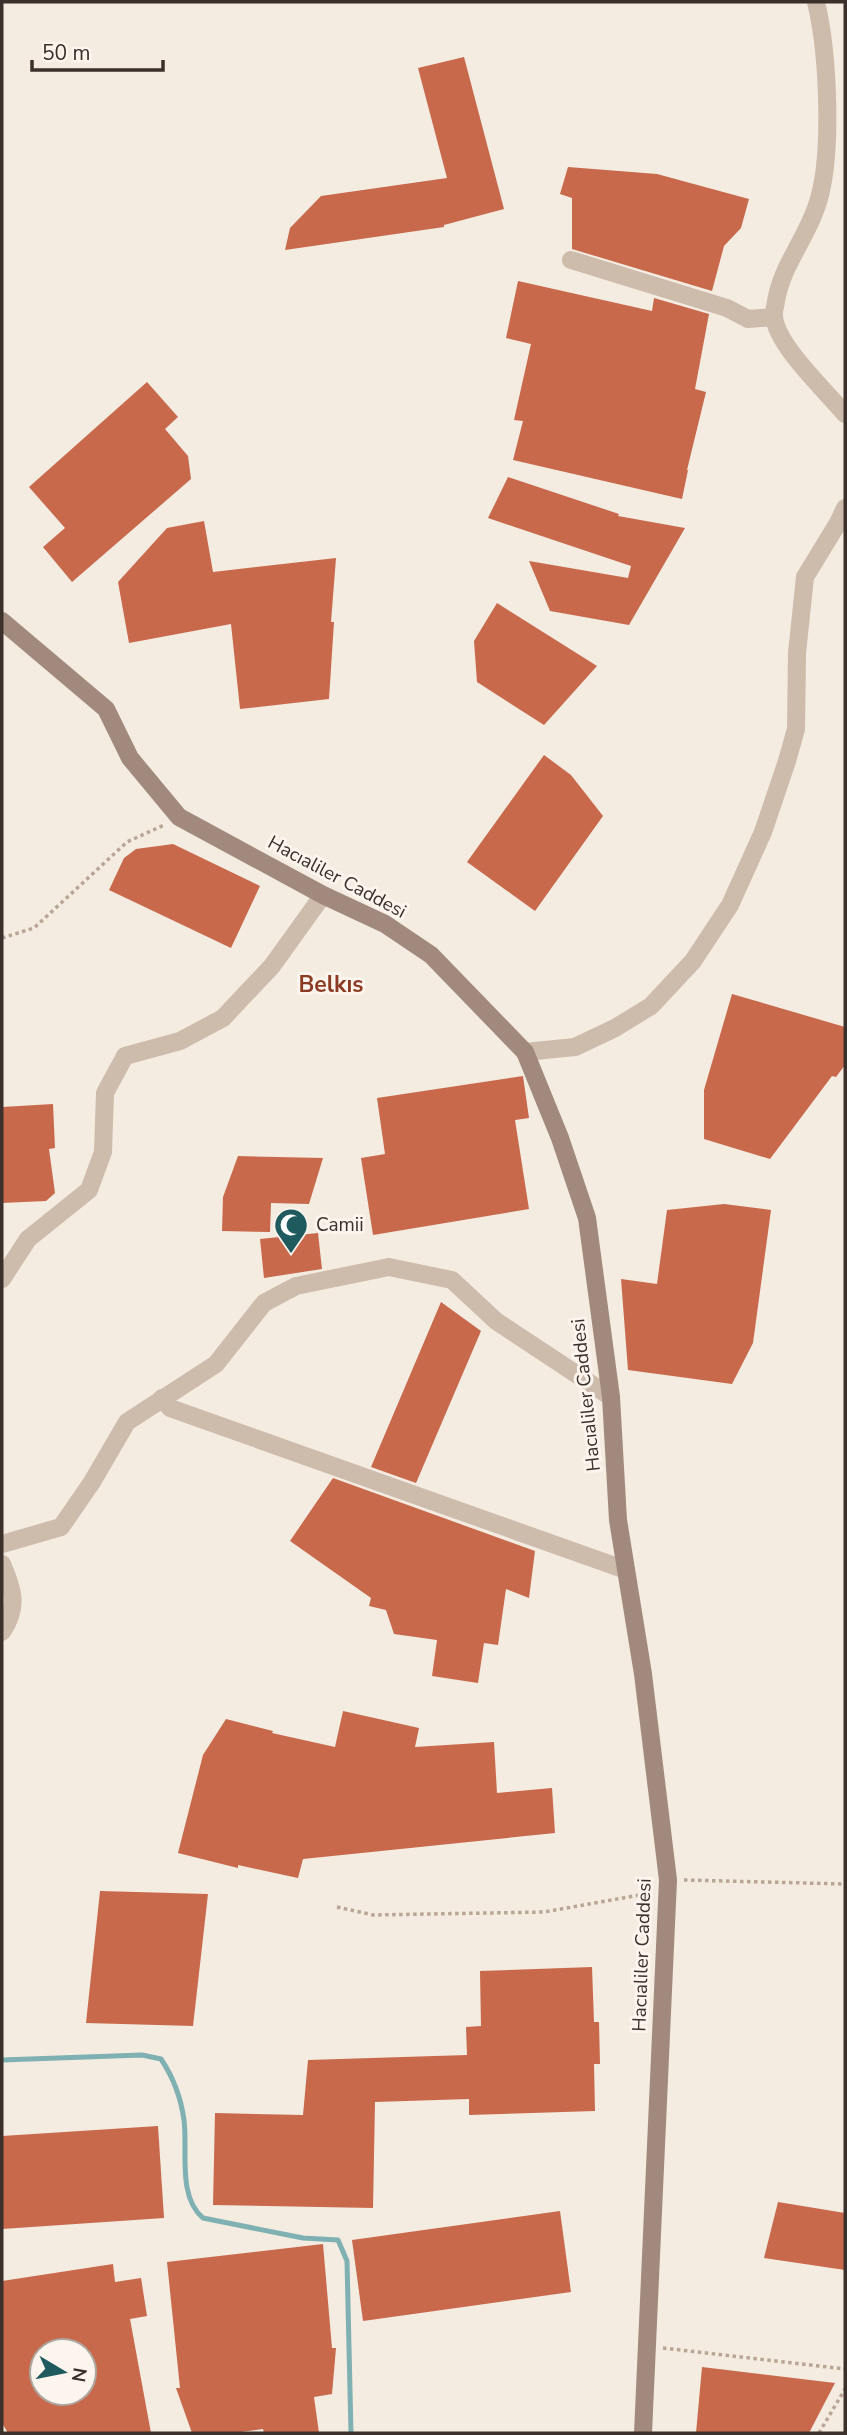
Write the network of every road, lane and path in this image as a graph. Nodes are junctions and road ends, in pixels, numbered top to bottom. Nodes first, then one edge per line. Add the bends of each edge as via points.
1 (816, 2) edge
2 (571, 260) dead end
3 (774, 317) junction
4 (845, 414) edge
5 (845, 508) edge
6 (2, 621) edge
7 (179, 817) junction
8 (323, 895) junction
9 (2, 938) edge
10 (525, 1052) junction
11 (2, 1279) edge
12 (611, 1397) junction
13 (162, 1398) junction
14 (2, 1544) edge
15 (2, 1564) edge
16 (626, 1570) junction
17 (2, 1632) edge
18 (845, 1884) edge
19 (667, 1885) junction
20 (337, 1907) dead end
21 (646, 2346) junction
22 (845, 2369) edge
23 (845, 2389) edge
24 (643, 2433) edge
25 (819, 2433) edge

1 - 3 street via 822,27 827,127 822,183 816,208 779,285
2 - 3 street via 727,308 748,319
3 - 4 street via 786,346
5 - 10 street via 805,578 797,653 796,729 763,832 730,905 692,961 651,1006 575,1046
6 - 7 street, Hacıaliler Caddesi via 106,709 130,758
7 - 8 street, Hacıaliler Caddesi
7 - 9 path via 127,842 34,928
8 - 10 street, Hacıaliler Caddesi via 385,923 431,955
8 - 11 street via 272,966 223,1018 180,1041 125,1056 105,1093 103,1152 89,1190 28,1240
10 - 12 street, Hacıaliler Caddesi via 587,1218
12 - 13 street via 496,1321 452,1280 389,1267 296,1286 264,1303 216,1364
12 - 16 street, Hacıaliler Caddesi via 618,1520
13 - 14 street via 127,1422 61,1527
13 - 16 street via 170,1408
15 - 17 street via 13,1592 9,1622
16 - 19 street, Hacıaliler Caddesi
18 - 19 path
19 - 20 path via 544,1912 373,1915
19 - 21 street, Hacıaliler Caddesi
21 - 22 path
21 - 24 street, Hacıaliler Caddesi
23 - 25 path

